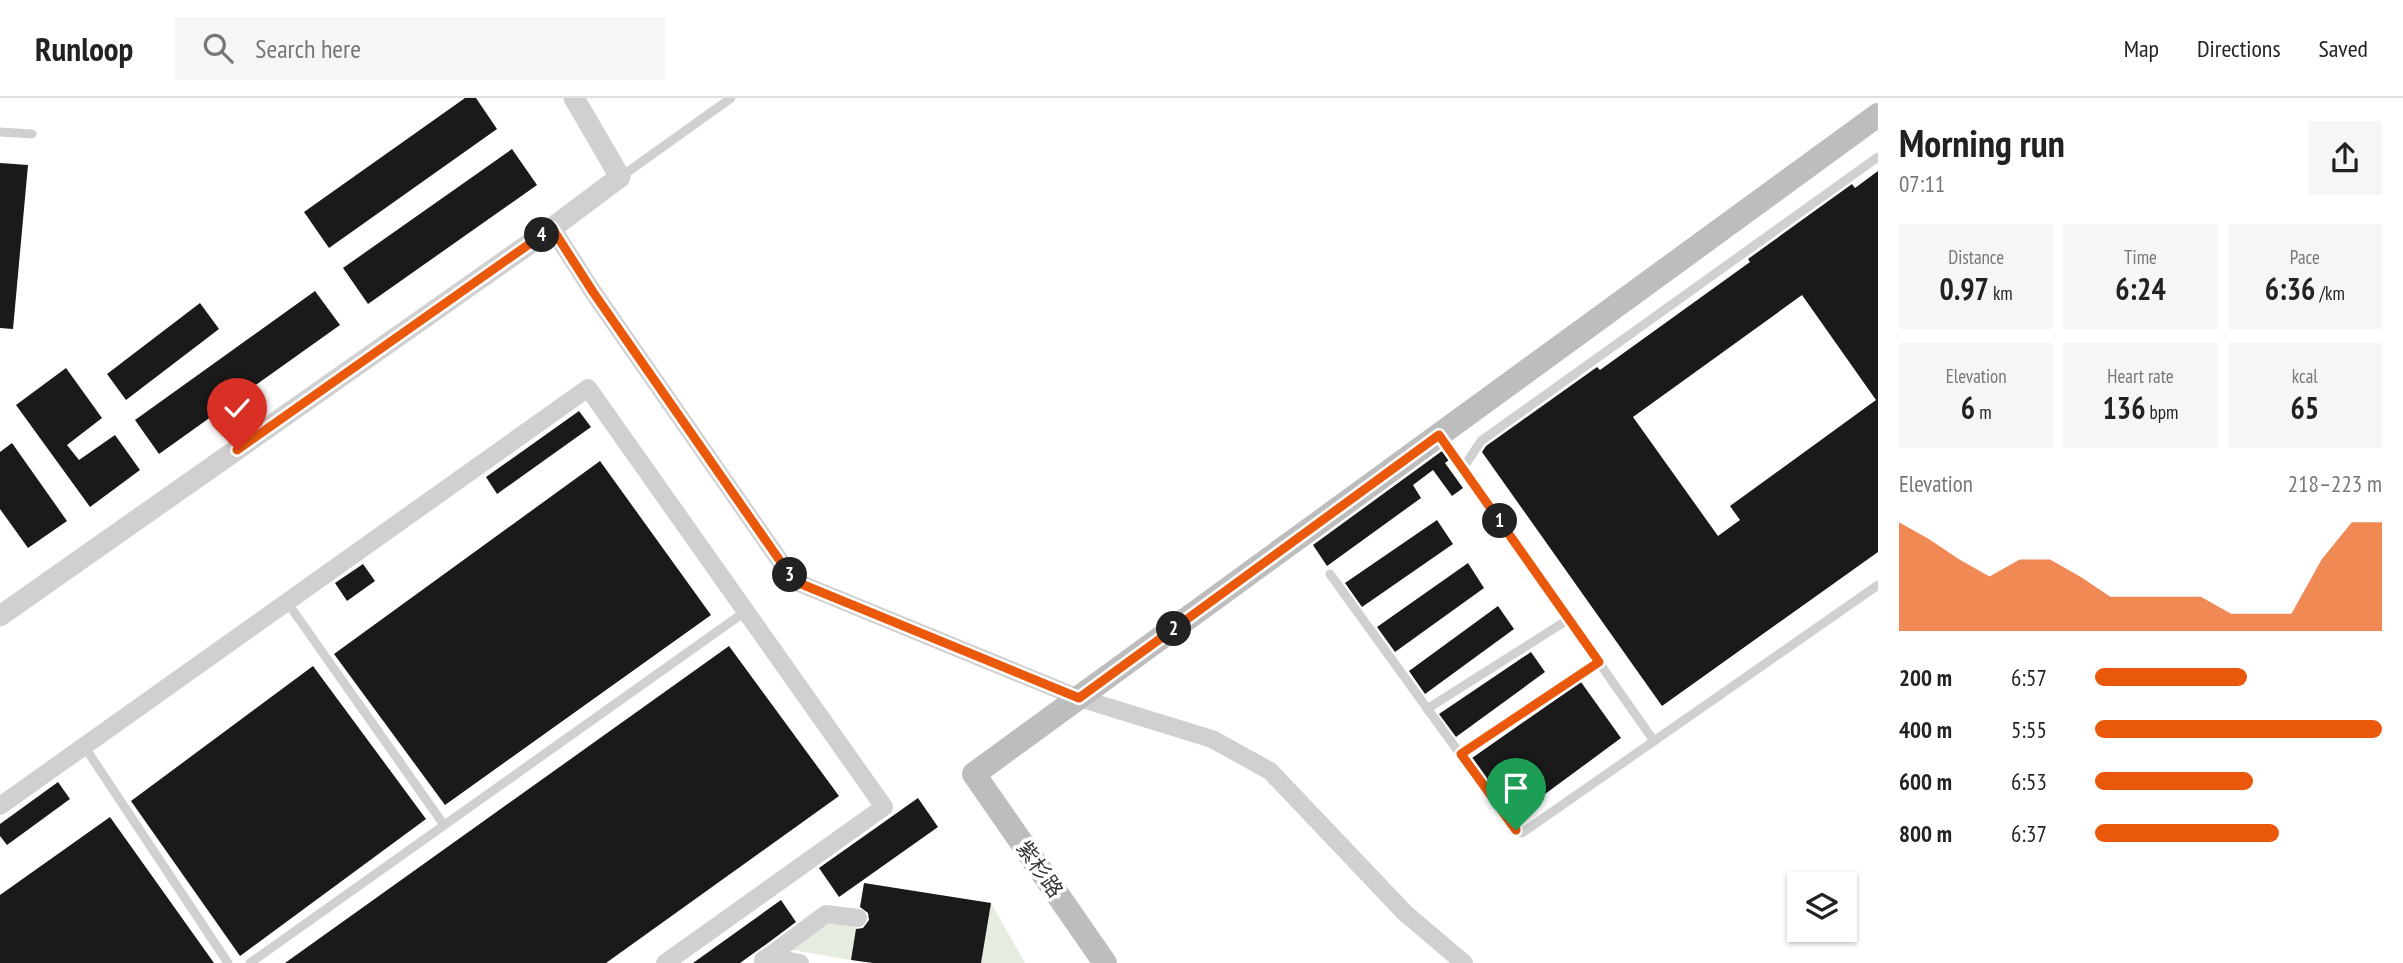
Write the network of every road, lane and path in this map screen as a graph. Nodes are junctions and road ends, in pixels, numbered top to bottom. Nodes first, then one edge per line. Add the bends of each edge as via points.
1 (574, 98) edge
2 (731, 98) edge
3 (1878, 115) edge
4 (0, 132) edge
5 (32, 134) dead end
6 (1878, 157) edge
7 (620, 177) junction
8 (552, 228) junction
9 (1439, 435) junction
10 (1463, 468) junction
11 (1329, 574) dead end
12 (1878, 584) edge
13 (287, 602) junction
14 (746, 611) junction
15 (0, 616) edge
16 (1569, 619) junction
17 (1599, 662) junction
18 (1079, 698) junction
19 (1427, 709) junction
20 (1654, 741) junction
21 (84, 746) junction
22 (1461, 754) junction
23 (0, 806) edge
24 (444, 825) junction
25 (858, 918) dead end
26 (763, 960) edge
27 (228, 963) edge
28 (250, 963) edge
29 (665, 963) edge
30 (800, 963) edge
31 (1105, 963) edge
32 (1464, 963) edge

1 - 7 street
2 - 7 lane
3 - 9 main road
4 - 5 lane
6 - 10 lane via 1481,441
7 - 8 street
8 - 15 street
8 - 18 street via 794,581
9 - 10 lane
9 - 18 main road
10 - 16 lane
11 - 19 lane
12 - 20 lane
13 - 14 street via 588,388
13 - 21 street
13 - 24 lane
14 - 24 lane
14 - 29 street via 884,807
16 - 17 lane
16 - 19 lane
17 - 20 lane
17 - 22 lane
18 - 31 main road, 紫杉路 via 974,775
18 - 32 street via 1212,739 1270,771 1405,913
19 - 22 lane
20 - 22 lane via 1522,833
21 - 23 street
21 - 27 lane
24 - 28 lane
25 - 26 street via 826,914
26 - 30 street

